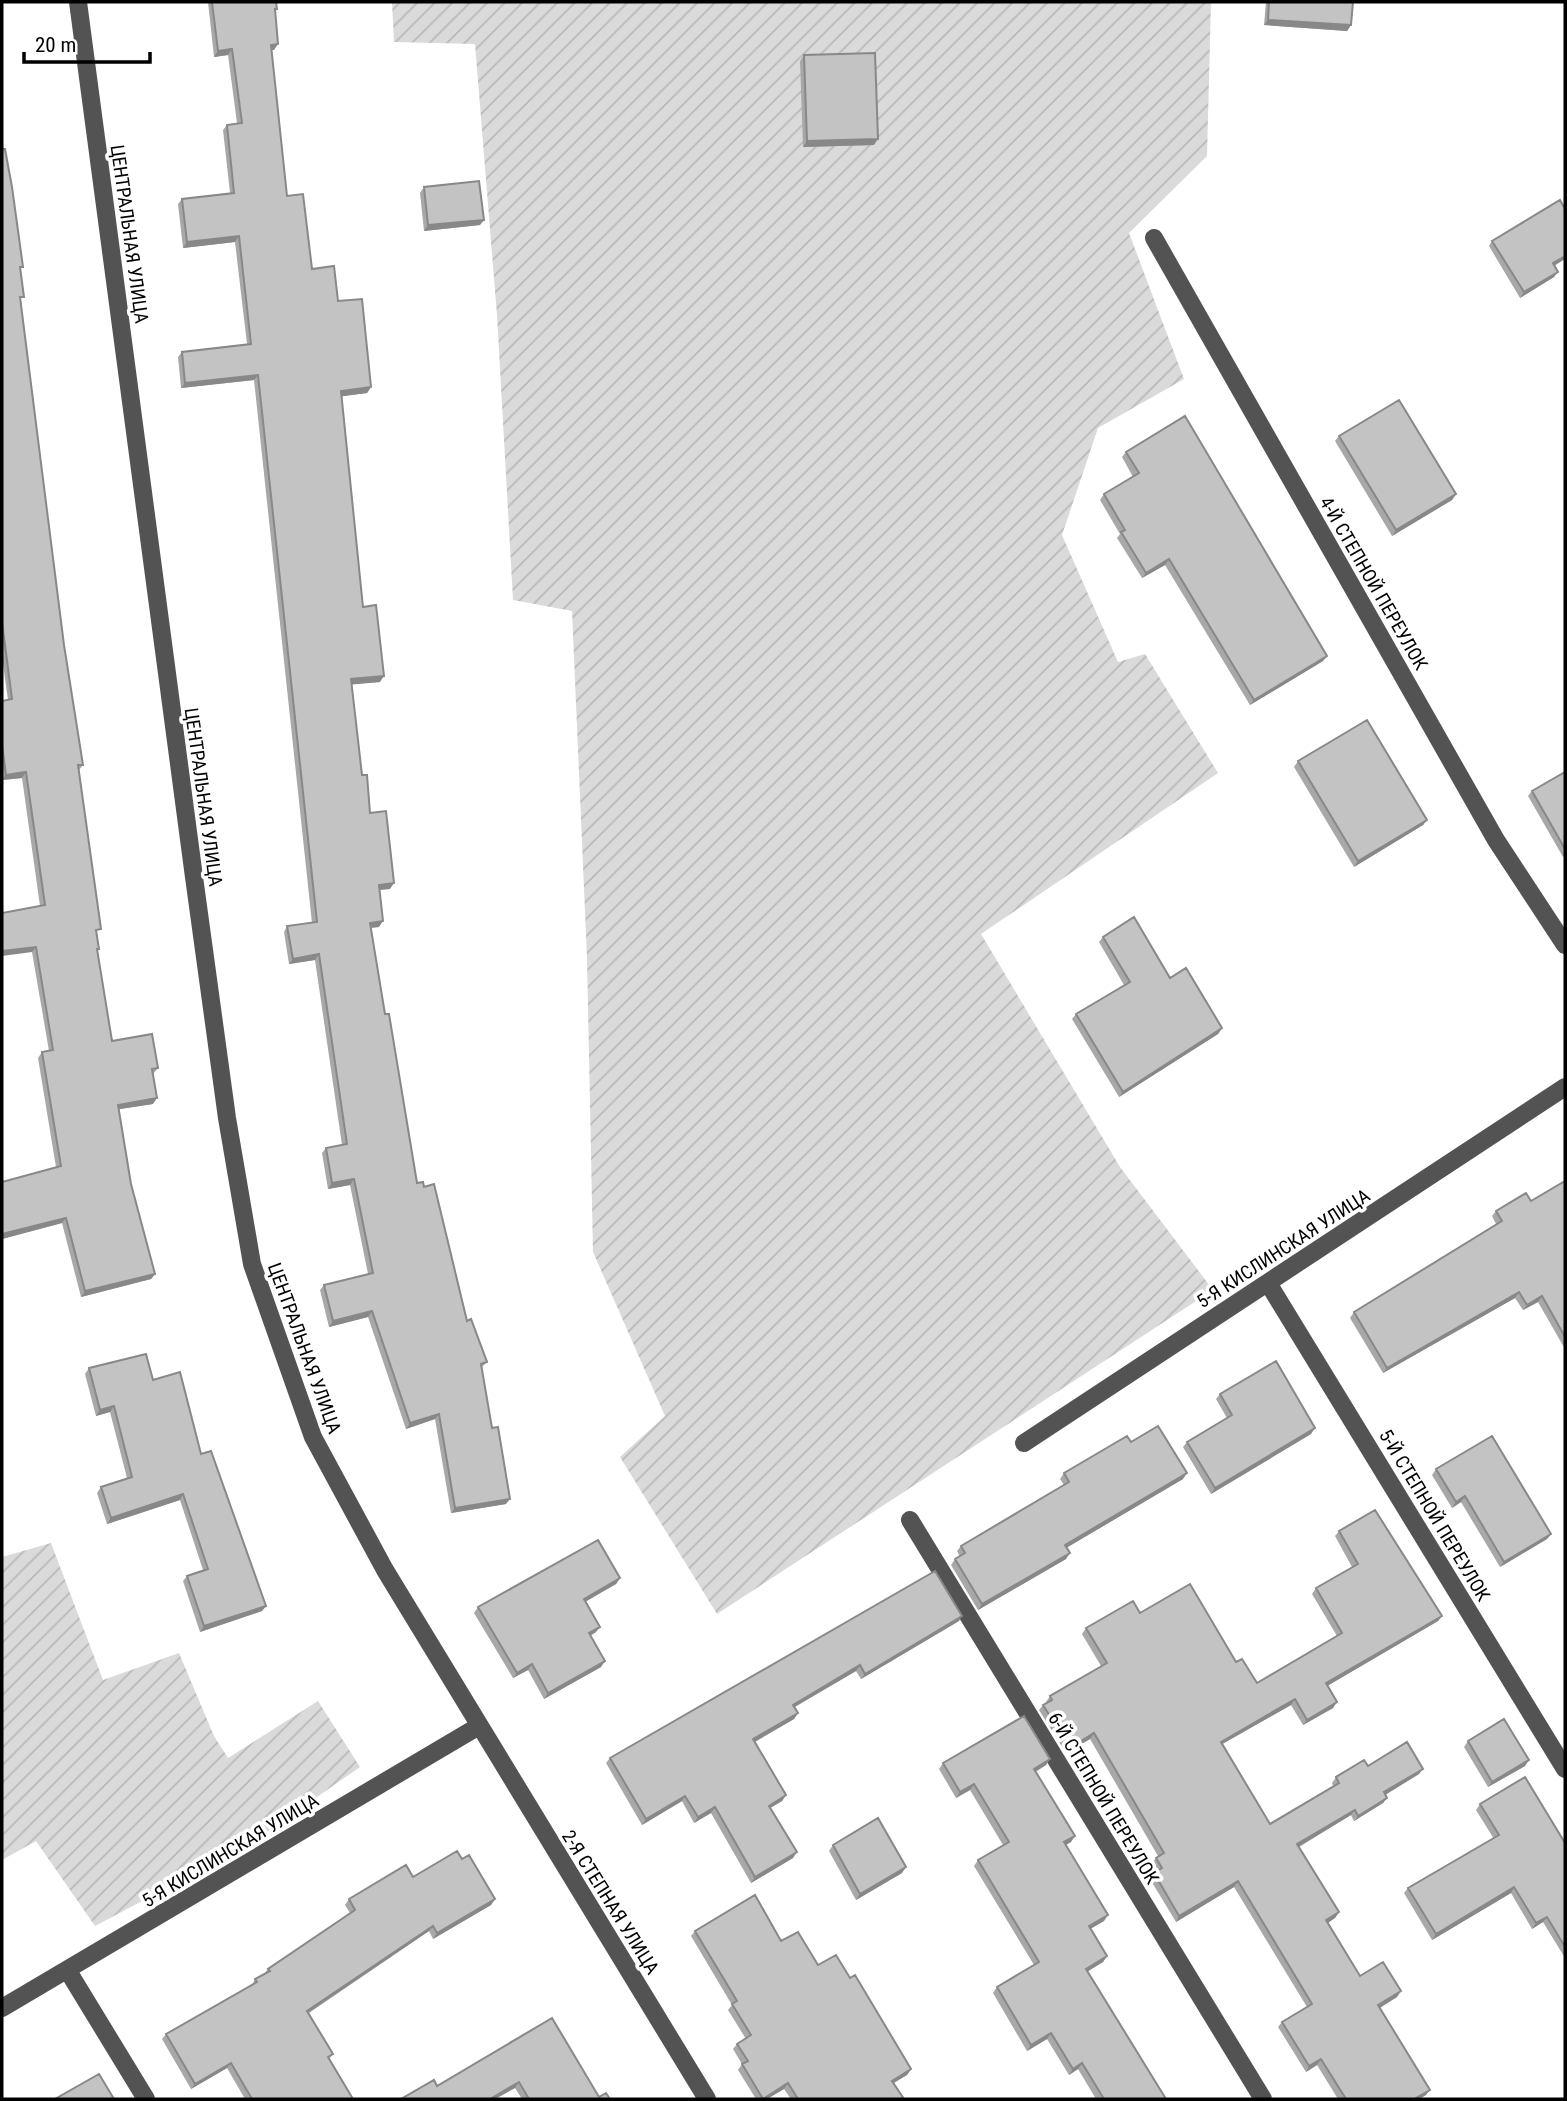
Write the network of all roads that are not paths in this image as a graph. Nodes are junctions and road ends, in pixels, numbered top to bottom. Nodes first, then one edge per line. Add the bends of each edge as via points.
1 (78, 2) edge
2 (1154, 238) dead end
3 (1565, 945) edge
4 (1565, 1087) edge
5 (1268, 1283) junction
6 (1024, 1443) dead end
7 (910, 1520) dead end
8 (479, 1726) junction
9 (1565, 1769) edge
10 (68, 1971) junction
11 (2, 2008) edge
12 (146, 2099) edge
13 (707, 2099) edge
14 (1262, 2099) edge

1 - 8 street, ЦЕНТРАЛЬНАЯ УЛИЦА via 227,1118 252,1265 313,1437 385,1570
2 - 3 street, 4-Й СТЕПНОЙ ПЕРЕУЛОК via 1496,840
4 - 5 street, 5-Я КИСЛИНСКАЯ УЛИЦА
5 - 6 street, 5-Я КИСЛИНСКАЯ УЛИЦА
5 - 9 street, 5-Й СТЕПНОЙ ПЕРЕУЛОК
7 - 14 street, 6-Й СТЕПНОЙ ПЕРЕУЛОК
8 - 10 street, 5-Я КИСЛИНСКАЯ УЛИЦА
8 - 13 street, 2-Я СТЕПНАЯ УЛИЦА
10 - 11 street, 5-Я КИСЛИНСКАЯ УЛИЦА
10 - 12 street

